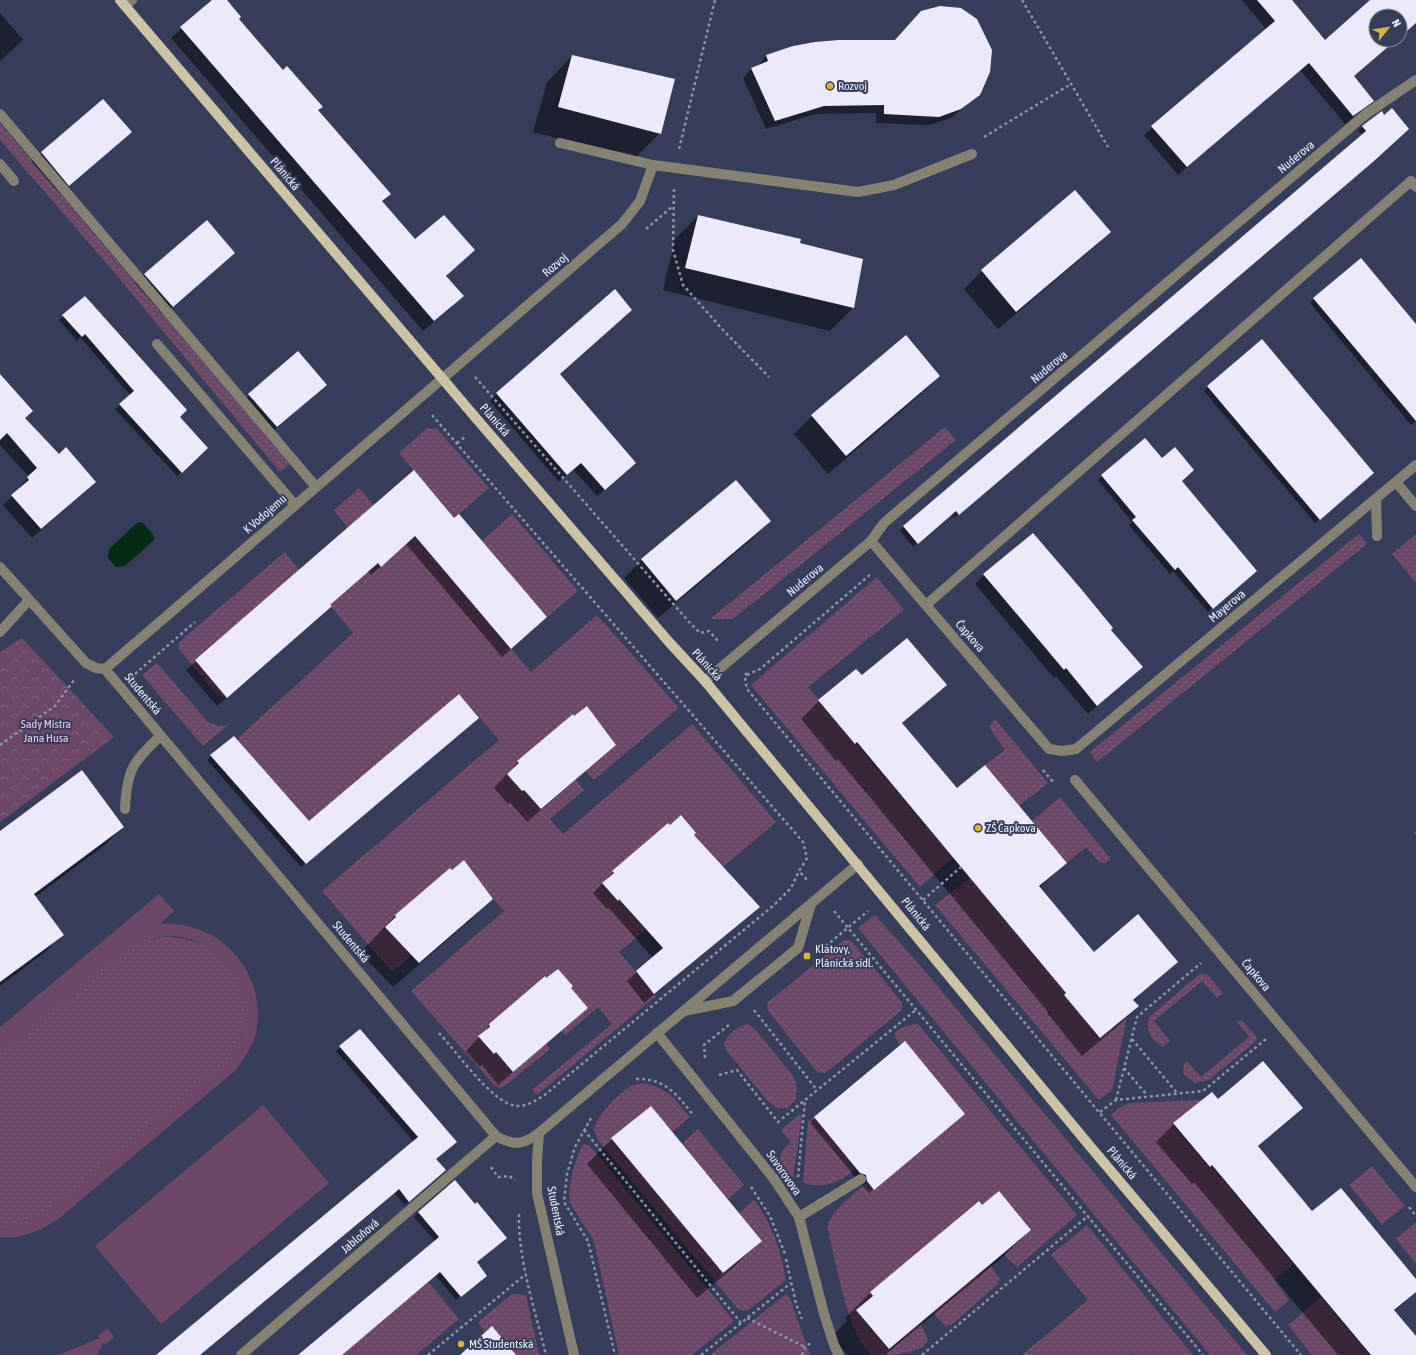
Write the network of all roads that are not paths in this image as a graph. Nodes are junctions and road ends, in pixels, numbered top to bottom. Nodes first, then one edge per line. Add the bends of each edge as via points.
1 (126, 2) edge
2 (1416, 80) edge
3 (0, 114) edge
4 (560, 143) dead end
5 (972, 154) road end
6 (0, 164) edge
7 (653, 165) junction
8 (14, 181) dead end
9 (1416, 187) edge
10 (156, 344) dead end
11 (443, 379) junction
12 (1416, 465) edge
13 (1396, 482) junction
14 (316, 487) junction
15 (1376, 498) junction
16 (295, 506) junction
17 (1416, 506) edge
18 (1377, 536) dead end
19 (872, 541) junction
20 (0, 567) edge
21 (29, 600) junction
22 (926, 605) junction
23 (0, 632) edge
24 (105, 669) junction
25 (705, 681) junction
26 (160, 736) junction
27 (1049, 749) joint
28 (1075, 780) dead end
29 (125, 810) dead end
30 (858, 864) junction
31 (811, 904) junction
32 (682, 1012) junction
33 (657, 1033) junction
34 (539, 1133) junction
35 (496, 1136) junction
36 (861, 1179) dead end
37 (1416, 1187) edge
38 (798, 1217) junction
39 (241, 1355) edge
40 (574, 1355) edge
41 (839, 1355) edge
42 (1266, 1355) edge

1 - 11 main road, Plánická
2 - 19 street, Nuderova via 1353,125 884,523
3 - 14 street
4 - 7 street
5 - 7 street via 894,185 858,192
6 - 8 street
7 - 11 street, Rozvoj via 640,201 622,224
9 - 22 street via 1411,181
10 - 16 street
11 - 14 street, K Vodojemu
11 - 25 main road, Plánická
12 - 13 street, Mayerova
13 - 15 street, Mayerova
13 - 17 street
14 - 16 street, K Vodojemu
15 - 18 street
15 - 27 street, Mayerova via 1076,749
16 - 24 street, K Vodojemu
19 - 22 street, Čapkova
19 - 25 street, Nuderova
20 - 21 street
21 - 23 street
21 - 24 street via 86,663
22 - 27 street, Čapkova
24 - 26 street, Studentská
25 - 30 main road, Plánická
26 - 29 street via 134,763 126,783
26 - 35 street, Studentská
28 - 37 street, Čapkova
30 - 31 street
30 - 42 main road, Plánická
31 - 32 street
31 - 32 street via 798,948 733,1001
32 - 33 street
33 - 34 street
33 - 38 street, Suvorovova via 774,1179
34 - 35 street, Studentská via 517,1144
34 - 40 street, Studentská via 537,1193
35 - 39 street, Jabloňová
36 - 38 street
38 - 41 street, Suvorovova via 824,1314

